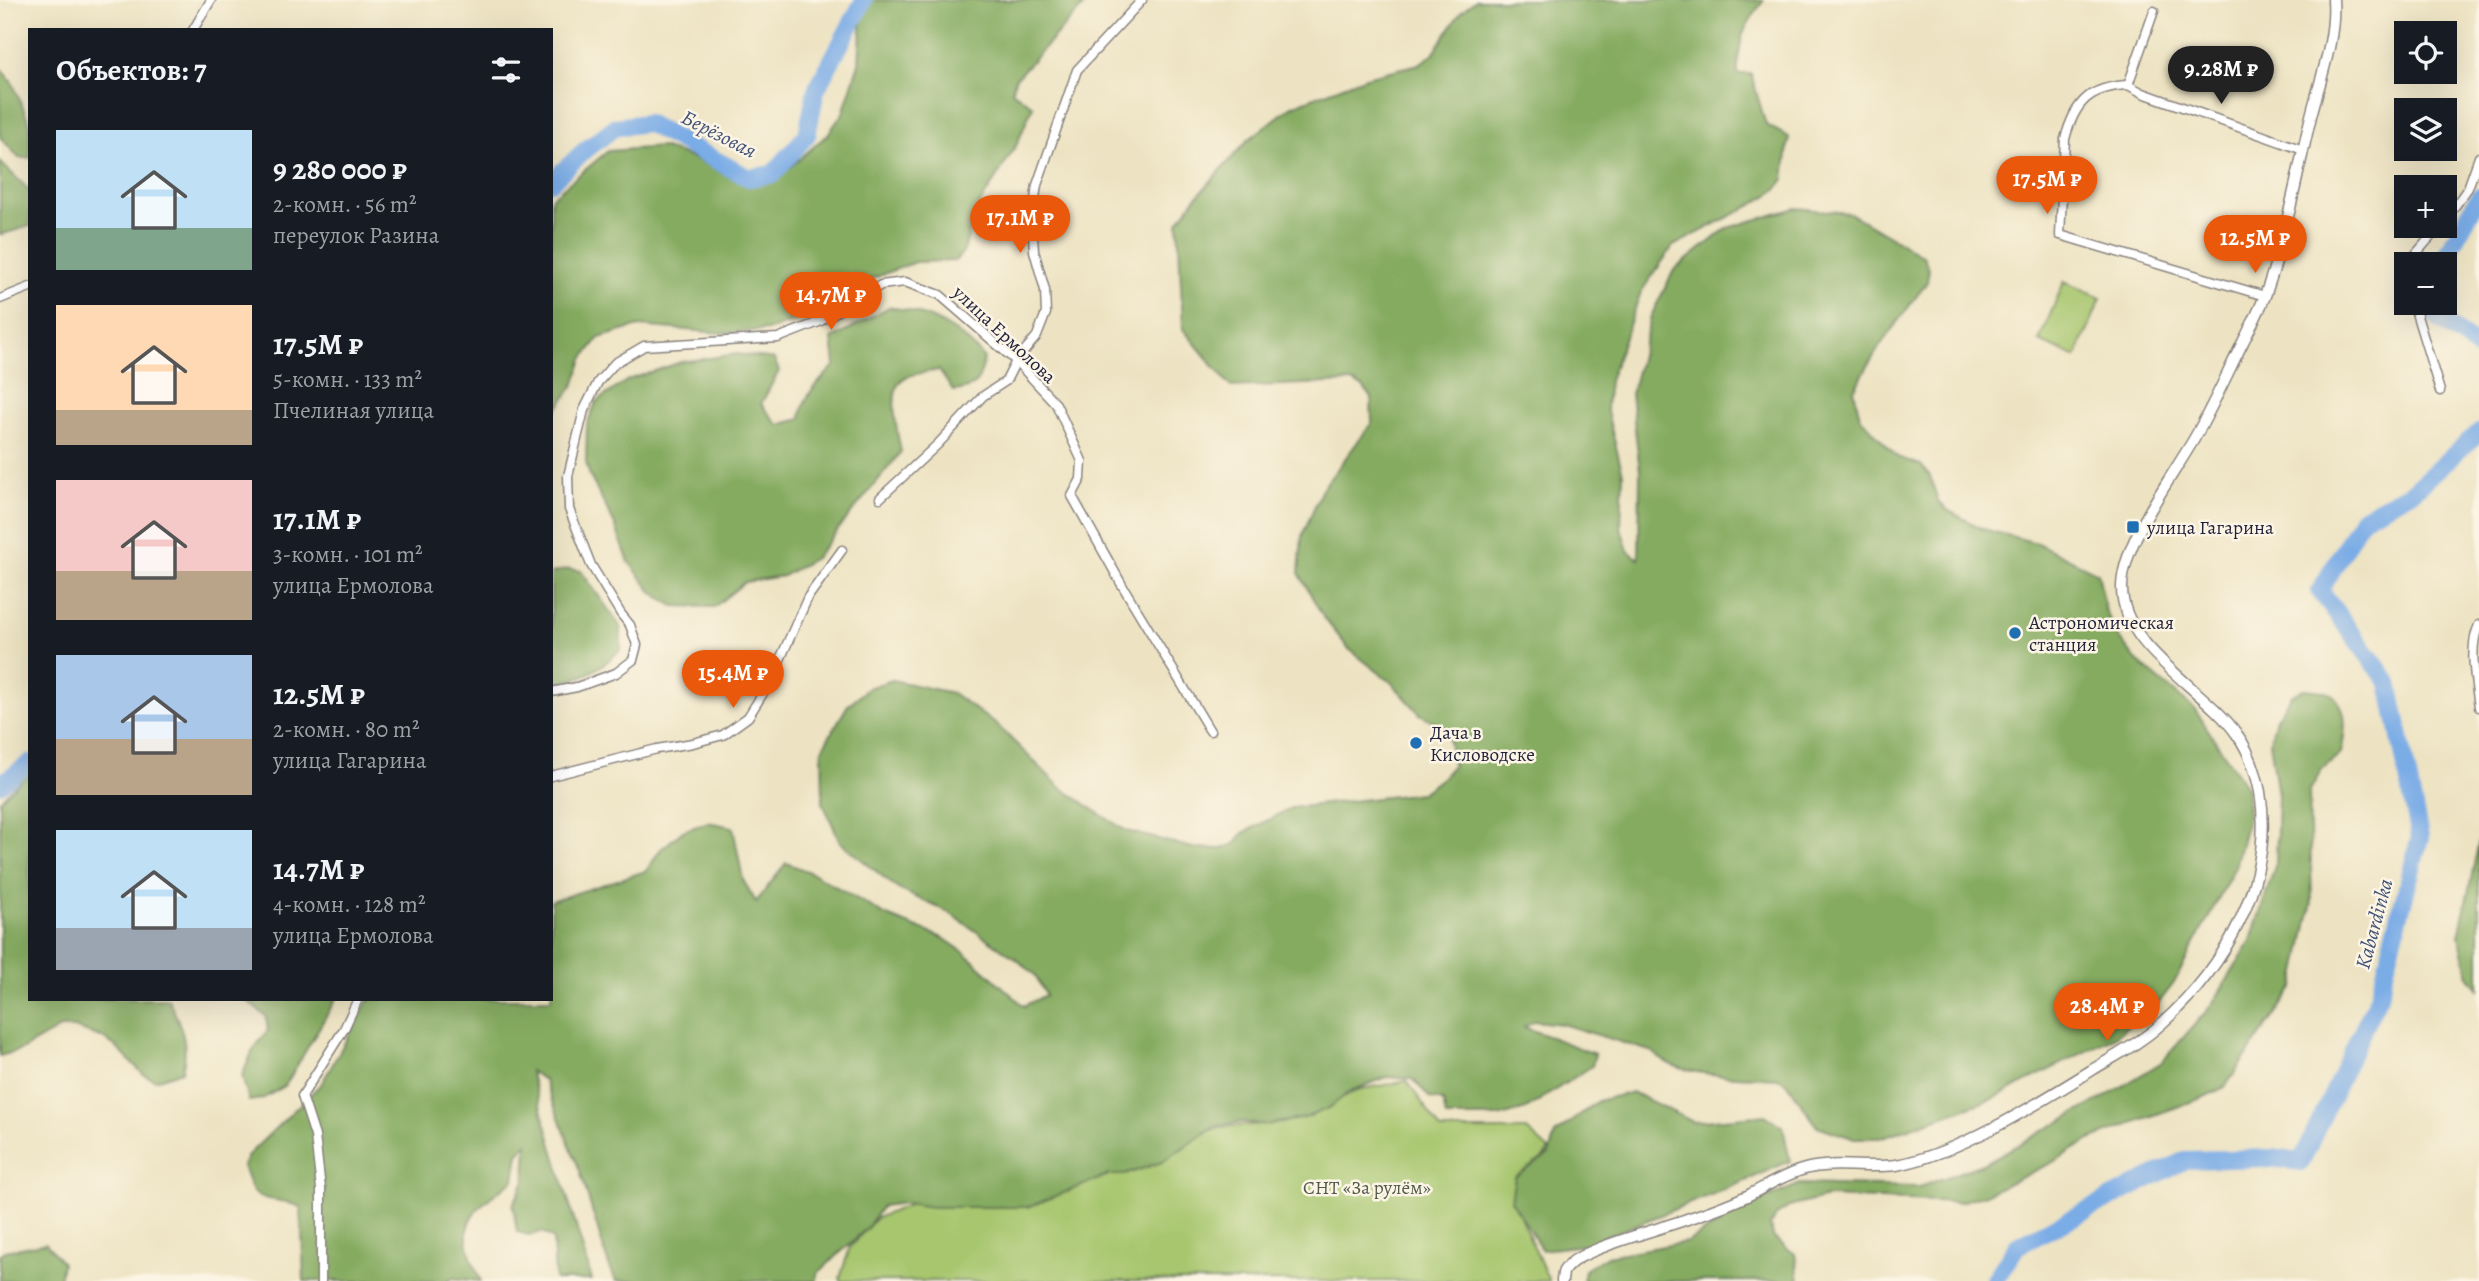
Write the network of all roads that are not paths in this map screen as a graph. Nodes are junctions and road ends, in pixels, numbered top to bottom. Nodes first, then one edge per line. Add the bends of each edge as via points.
1 (211, 0) edge
2 (1142, 0) edge
3 (2333, 0) edge
4 (2154, 10) dead end
5 (194, 28) edge
6 (2128, 85) junction
7 (2302, 150) junction
8 (2479, 157) edge
9 (2457, 203) edge
10 (2430, 238) edge
11 (2417, 252) edge
12 (28, 288) edge
13 (2265, 296) junction
14 (0, 299) edge
15 (2417, 315) edge
16 (1016, 361) junction
17 (2440, 391) dead end
18 (880, 498) dead end
19 (842, 550) dead end
20 (2479, 625) edge
21 (553, 692) edge
22 (2479, 707) edge
23 (1210, 731) dead end
24 (553, 775) edge
25 (357, 1001) edge
26 (321, 1281) edge
27 (1562, 1281) edge

1 - 5 street
2 - 16 street via 1077,70 1067,97 1037,185 1032,220 1046,313 1037,336
3 - 7 street via 2330,36
4 - 6 street
6 - 7 street
6 - 13 street via 2093,92 2078,105 2069,124 2060,234
7 - 13 street
8 - 9 street
10 - 11 street
12 - 14 street
13 - 27 street via 2196,435 2140,531 2122,588 2130,622 2238,734 2260,796 2262,834 2251,893 2234,933 2208,972 2160,1026 2134,1045 1973,1137 1926,1158 1894,1165 1804,1169 1709,1212 1577,1259 1568,1265
15 - 17 street
16 - 18 street via 1006,381 983,396
16 - 21 street, улица Ермолова via 940,295 905,282 881,285 819,322 778,338 644,346 615,363 598,382 584,410 568,476 569,509 590,565 630,625 637,645 633,660 616,673
16 - 23 street, улица Ермолова via 1056,404 1082,461 1081,480 1072,496
19 - 24 street via 808,597 770,682 748,717 723,735
20 - 22 street via 2475,676
25 - 26 street via 302,1096 315,1136 321,1189

